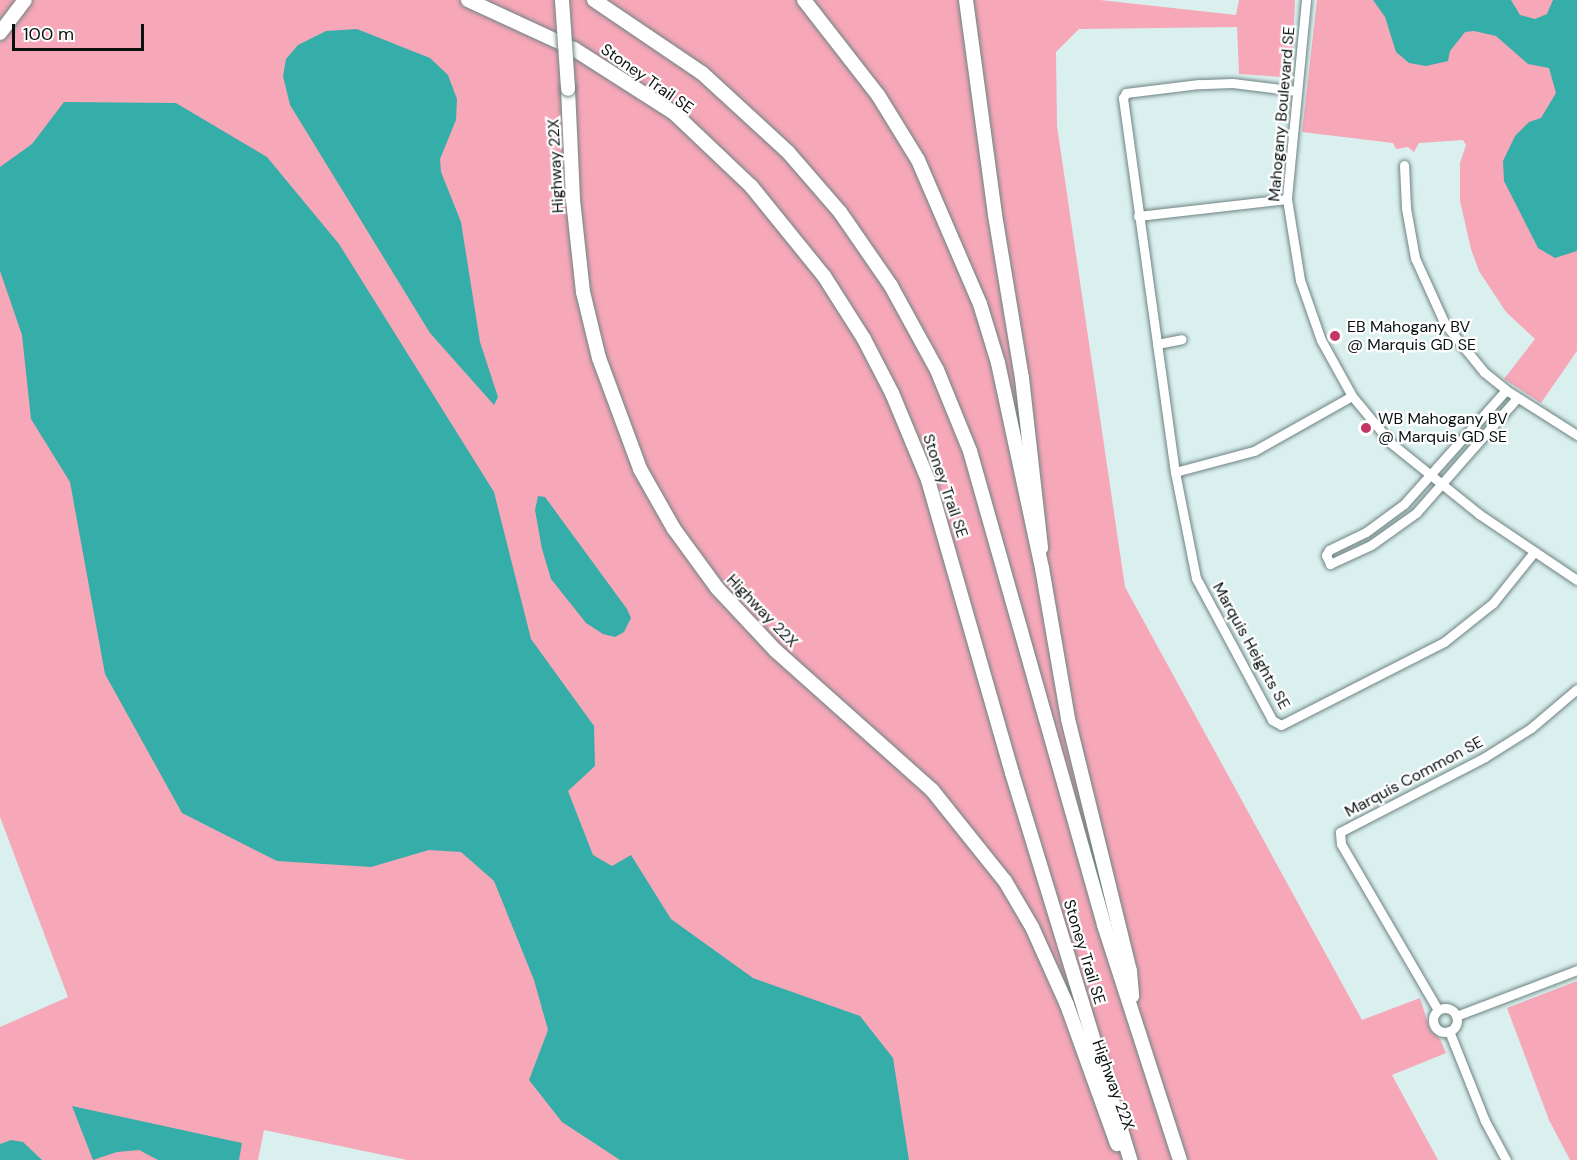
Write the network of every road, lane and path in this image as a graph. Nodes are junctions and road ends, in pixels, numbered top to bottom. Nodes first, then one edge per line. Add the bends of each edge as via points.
1 (25, 0) edge
2 (468, 0) edge
3 (562, 0) edge
4 (594, 0) edge
5 (804, 0) edge
6 (966, 0) edge
7 (1306, 0) edge
8 (0, 33) edge
9 (1297, 91) junction
10 (1404, 165) dead end
11 (1287, 199) junction
12 (1138, 216) junction
13 (1182, 339) dead end
14 (1157, 344) junction
15 (1506, 390) junction
16 (1352, 396) junction
17 (1517, 398) junction
18 (1577, 435) edge
19 (1175, 472) junction
20 (1428, 476) junction
21 (1440, 485) junction
22 (1534, 552) junction
23 (1042, 568) junction
24 (1576, 581) edge
25 (1577, 689) edge
26 (1577, 970) edge
27 (1438, 1010) junction
28 (1456, 1016) junction
29 (1136, 1028) junction
30 (1449, 1031) junction
31 (1128, 1160) edge
32 (1180, 1160) edge
33 (1506, 1160) edge

1 - 8 highway
2 - 31 highway, Stoney Trail SE via 574,49 674,113 751,186 824,276 864,339 892,393 928,480
3 - 31 highway, Highway 22X, bridge via 573,200 584,292 602,367 640,469 674,529 717,588 776,651 932,790 1005,881 1032,927 1067,1005 1114,1139
4 - 29 highway, Stoney Trail SE via 702,74 788,153 840,212 891,286 937,370 970,451
5 - 23 highway via 878,95 918,160 956,241 998,363
6 - 23 highway via 1022,378 1041,527
7 - 9 street, Mahogany Boulevard SE
9 - 11 street, Mahogany Boulevard SE
9 - 12 street, Marquis Heights SE via 1232,83 1126,93 1123,98
10 - 15 street via 1410,234 1427,292 1457,339
11 - 12 street
11 - 16 street, Mahogany Boulevard SE via 1295,259 1306,300 1321,340
12 - 14 street, Marquis Heights SE
13 - 14 street
14 - 19 street, Marquis Heights SE
15 - 17 street
15 - 20 street
16 - 19 street via 1254,451
16 - 20 street, Mahogany Boulevard SE via 1391,443
17 - 18 street
17 - 21 street
19 - 22 street, Marquis Heights SE via 1196,578 1272,720 1281,725 1444,642 1493,603
20 - 21 street, Mahogany Boulevard SE
20 - 21 street via 1391,516 1329,550 1326,560 1335,564 1383,538 1416,513
21 - 22 street, Mahogany Boulevard SE
22 - 24 street, Mahogany Boulevard SE
23 - 29 highway via 1068,718 1130,971
25 - 27 street, Marquis Common SE via 1531,728 1485,757 1340,832 1341,844
26 - 28 street
27 - 28 street via 1448,1008
27 - 30 street via 1434,1023 1438,1029
28 - 30 street
29 - 32 highway, Stoney Trail SE
30 - 33 street via 1485,1121

